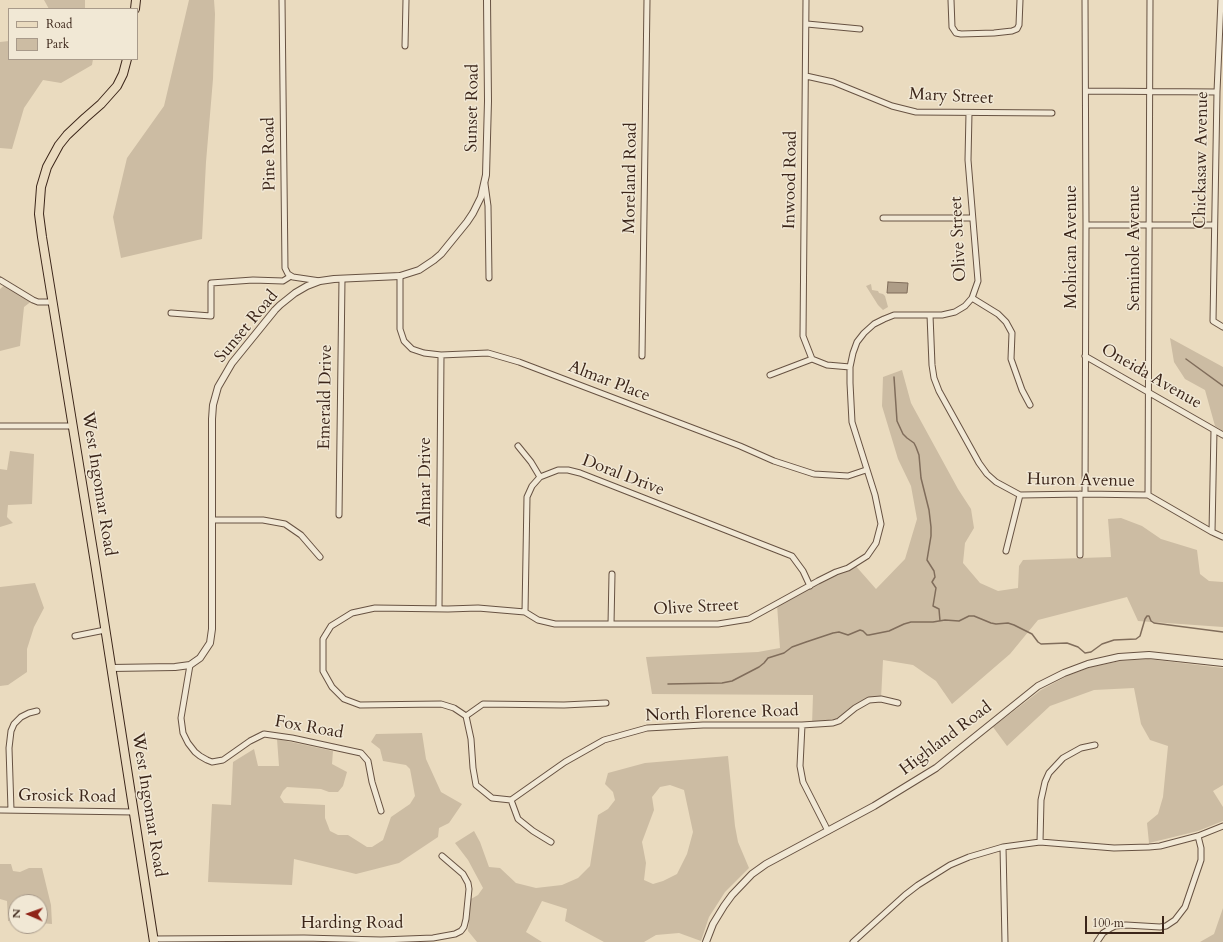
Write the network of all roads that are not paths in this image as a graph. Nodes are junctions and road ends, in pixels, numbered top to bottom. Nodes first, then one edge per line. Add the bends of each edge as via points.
1 (282, 0) edge
2 (406, 0) edge
3 (488, 0) edge
4 (647, 0) edge
5 (806, 0) edge
6 (951, 0) edge
7 (1020, 0) edge
8 (1085, 0) edge
9 (1150, 0) edge
10 (1221, 0) edge
11 (807, 24) junction
12 (860, 29) dead end
13 (405, 46) dead end
14 (127, 60) edge
15 (806, 76) junction
16 (1086, 91) junction
17 (1150, 92) junction
18 (1217, 92) junction
19 (969, 113) junction
20 (1052, 114) dead end
21 (485, 182) junction
22 (883, 218) dead end
23 (972, 218) junction
24 (1086, 225) junction
25 (1149, 225) junction
26 (1214, 225) junction
27 (291, 276) junction
28 (400, 276) junction
29 (489, 278) dead end
30 (342, 279) junction
31 (0, 280) edge
32 (320, 281) junction
33 (972, 298) junction
34 (53, 302) junction
35 (171, 313) dead end
36 (930, 315) junction
37 (1223, 327) edge
38 (441, 355) junction
39 (642, 356) dead end
40 (1086, 356) junction
41 (812, 359) junction
42 (850, 367) junction
43 (770, 375) dead end
44 (1149, 392) junction
45 (1030, 405) dead end
46 (0, 426) edge
47 (73, 426) junction
48 (1214, 430) junction
49 (1223, 435) edge
50 (518, 446) dead end
51 (866, 470) junction
52 (540, 477) junction
53 (1083, 494) junction
54 (1020, 495) junction
55 (1148, 495) junction
56 (339, 515) dead end
57 (212, 520) junction
58 (1212, 532) junction
59 (1223, 537) edge
60 (1006, 551) dead end
61 (1080, 555) dead end
62 (320, 557) dead end
63 (612, 574) dead end
64 (810, 586) junction
65 (439, 608) junction
66 (525, 612) junction
67 (611, 624) junction
68 (105, 630) junction
69 (75, 636) dead end
70 (1223, 664) edge
71 (190, 665) junction
72 (111, 668) junction
73 (606, 703) dead end
74 (898, 703) dead end
75 (37, 711) dead end
76 (466, 716) junction
77 (802, 725) junction
78 (1096, 744) dead end
79 (511, 800) junction
80 (0, 810) edge
81 (11, 810) junction
82 (382, 811) dead end
83 (134, 812) junction
84 (1223, 826) edge
85 (828, 831) junction
86 (1198, 836) junction
87 (551, 842) dead end
88 (1040, 842) junction
89 (1003, 846) junction
90 (442, 856) dead end
91 (154, 940) edge
92 (706, 942) edge
93 (853, 942) edge
94 (1006, 942) edge
95 (1097, 942) edge

1 - 27 street, Pine Road via 285,264 286,271
2 - 13 street
3 - 21 street, Sunset Road
4 - 39 street, Moreland Road
5 - 11 street, Inwood Road
6 - 7 street via 952,28 961,34 1007,32 1016,29 1019,25
8 - 16 street, Mohican Avenue
9 - 17 street, Seminole Avenue
10 - 18 street, Chickasaw Avenue
11 - 12 street
11 - 15 street, Inwood Road
14 - 34 main road, West Ingomar Road via 117,86 63,140 50,161 43,180 39,214
15 - 19 street, Mary Street via 833,82 892,106 916,112
15 - 41 street, Inwood Road via 803,336
16 - 17 street
16 - 24 street, Mohican Avenue
17 - 18 street
17 - 25 street, Seminole Avenue
18 - 26 street, Chickasaw Avenue
19 - 20 street, Mary Street
19 - 23 street, Olive Street via 968,160
21 - 28 street, Sunset Road via 473,213 448,246 426,266
21 - 29 street
22 - 23 street
23 - 33 street, Olive Street via 978,281
24 - 25 street
24 - 40 street, Mohican Avenue
25 - 26 street
25 - 44 street, Seminole Avenue
26 - 37 street, Chickasaw Avenue via 1213,321
27 - 32 street
27 - 35 street, Sunset Road via 283,281 211,283 211,316
28 - 30 street, Sunset Road
28 - 38 street, Almar Place via 400,329 404,341 412,349
30 - 32 street, Sunset Road
30 - 56 street, Emerald Drive
31 - 34 street via 33,300
32 - 57 street, Sunset Road via 301,289 280,305 232,363 218,387 212,419
33 - 36 street, Olive Street via 955,312
33 - 45 street via 998,314 1012,333 1011,359
34 - 47 main road, West Ingomar Road
36 - 42 street, Olive Street via 894,315 874,324 857,342
36 - 54 street, Huron Avenue via 932,365 939,391 987,474
38 - 51 street, Almar Place via 488,353 519,362 814,474 848,476
38 - 65 street, Almar Drive
40 - 44 street, Oneida Avenue
40 - 53 street, Mohican Avenue
41 - 42 street via 828,365
41 - 43 street
42 - 51 street, Olive Street via 852,422
44 - 48 street, Oneida Avenue
44 - 55 street, Seminole Avenue
46 - 47 street
47 - 68 main road, West Ingomar Road
48 - 49 street, Oneida Avenue
48 - 58 street
50 - 52 street
51 - 64 street, Olive Street via 881,524 876,543 867,556
52 - 64 street, Doral Drive via 558,470 580,473 792,556
52 - 66 street via 532,486 527,498
53 - 54 street, Huron Avenue
53 - 55 street, Huron Avenue
53 - 61 street, Mohican Avenue
54 - 60 street
55 - 58 street, Huron Avenue
57 - 62 street via 263,520 285,524 301,535
57 - 71 street, Sunset Road via 212,637 208,648
58 - 59 street, Huron Avenue
63 - 67 street
64 - 67 street, Olive Street via 749,619 718,624
65 - 66 street, Olive Street
65 - 76 street, Olive Street via 375,608 352,613 332,626 324,639 323,671 332,687 344,699 360,705 441,704 454,708
66 - 67 street, Olive Street via 538,620 555,624
68 - 69 street
68 - 72 main road, West Ingomar Road
70 - 85 street, Highland Road via 1149,655 1119,657 1090,663 1064,673 1038,686 936,768
71 - 72 street
71 - 82 street, Fox Road via 181,718 188,743 200,756 212,762 223,760 264,734 361,753 368,761
72 - 83 main road, West Ingomar Road
73 - 76 street via 483,704
74 - 77 street, North Florence Road via 881,699 869,700 833,724
75 - 81 street via 21,717 14,724 10,735
76 - 79 street via 476,785 492,798
77 - 79 street, North Florence Road via 646,728 604,740 565,762
77 - 85 street via 800,766 803,782
78 - 88 street via 1067,755 1049,773 1040,800
79 - 87 street via 518,819
80 - 81 street, Grosick Road
81 - 83 street, Grosick Road
83 - 91 main road, West Ingomar Road
84 - 86 street
85 - 92 street, Highland Road via 752,874 724,906
86 - 88 street via 1160,846 1136,848
86 - 95 street via 1202,860 1185,908 1175,920 1160,927 1115,926 1103,933
88 - 89 street
89 - 93 street via 950,865 932,876 905,895
89 - 94 street
90 - 91 street, Harding Road via 463,874 469,889 464,927 455,934 433,938 381,940

